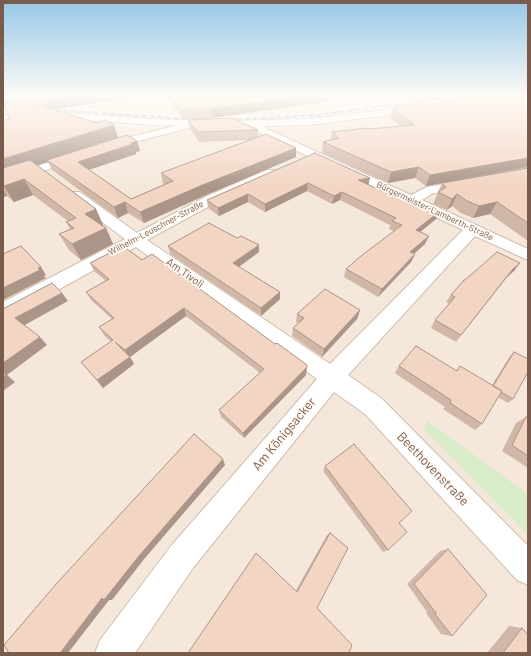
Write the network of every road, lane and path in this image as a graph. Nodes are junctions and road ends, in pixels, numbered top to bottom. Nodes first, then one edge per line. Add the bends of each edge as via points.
1 (183, 127) edge
2 (260, 127) edge
3 (95, 150) edge
4 (82, 154) edge
5 (315, 155) junction
6 (53, 178) junction
7 (3, 181) edge
8 (473, 182) edge
9 (410, 201) junction
10 (473, 229) junction
11 (135, 239) junction
12 (528, 255) edge
13 (3, 311) edge
14 (333, 376) junction
15 (528, 569) edge
16 (113, 653) edge

1 - 3 street
2 - 5 street, Bürgermeister-Lamberth-Straße via 263,131
4 - 6 street
5 - 9 street, Bürgermeister-Lamberth-Straße
5 - 11 street, Wilhelm-Leuschner-Straße via 212,199
6 - 7 street
6 - 11 street, Am Tivoli
8 - 9 street via 427,192
9 - 10 street, Bürgermeister-Lamberth-Straße
10 - 12 street, Bürgermeister-Lamberth-Straße
10 - 14 street, Am Königsacker
11 - 13 street, Wilhelm-Leuschner-Straße
11 - 14 street, Am Tivoli
14 - 15 street, Beethovenstraße via 373,406
14 - 16 street, Am Königsacker via 182,557

